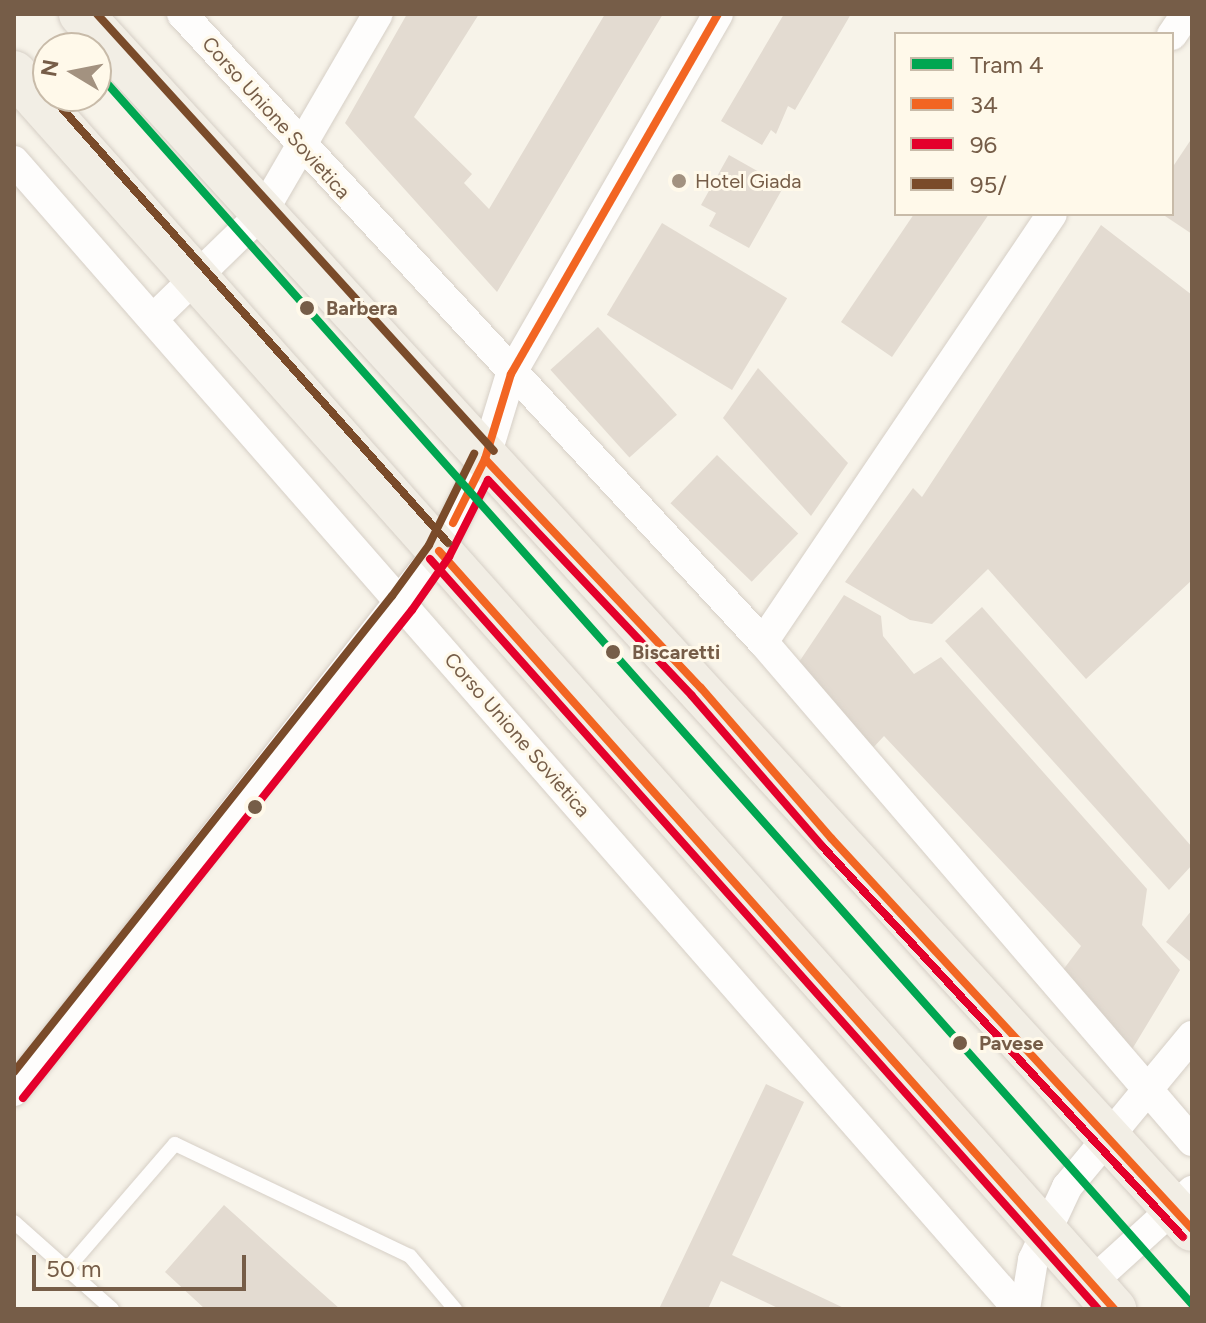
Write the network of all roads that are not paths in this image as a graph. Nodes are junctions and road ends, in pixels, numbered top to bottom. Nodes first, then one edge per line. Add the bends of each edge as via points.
1 (81, 14) edge
2 (182, 14) edge
3 (378, 14) edge
4 (718, 14) edge
5 (1186, 14) edge
6 (1174, 32) edge
7 (14, 73) edge
8 (301, 146) junction
9 (14, 161) edge
10 (262, 213) junction
11 (1051, 216) edge
12 (198, 277) junction
13 (153, 319) junction
14 (511, 374) junction
15 (485, 459) junction
16 (439, 551) junction
17 (402, 603) junction
18 (763, 642) junction
19 (1192, 1036) edge
20 (14, 1091) edge
21 (1148, 1092) junction
22 (1108, 1133) junction
23 (1192, 1141) edge
24 (1186, 1210) edge
25 (14, 1222) edge
26 (1046, 1233) junction
27 (67, 1269) junction
28 (1102, 1296) edge
29 (112, 1309) edge
30 (455, 1309) edge
31 (1018, 1309) edge
32 (1025, 1309) edge

1 - 10 main road
2 - 8 street, Corso Unione Sovietica
3 - 8 street
4 - 14 street
5 - 6 street
7 - 12 main road
8 - 10 street
8 - 14 street, Corso Unione Sovietica
9 - 13 street, Corso Unione Sovietica
10 - 12 street
10 - 15 main road
11 - 18 street
12 - 13 street
12 - 16 main road
13 - 17 street, Corso Unione Sovietica
14 - 15 street
14 - 18 street, Corso Unione Sovietica
15 - 16 street
15 - 22 main road
16 - 17 street
16 - 26 main road
17 - 20 street
17 - 31 street, Corso Unione Sovietica
18 - 21 street, Corso Unione Sovietica
19 - 21 street
21 - 22 street
21 - 23 street, Corso Unione Sovietica
22 - 24 main road
22 - 26 street via 1067,1187
24 - 28 street
25 - 27 lane
26 - 28 main road
26 - 32 street via 1033,1260
27 - 29 lane
27 - 30 lane via 175,1144 248,1174 410,1256

